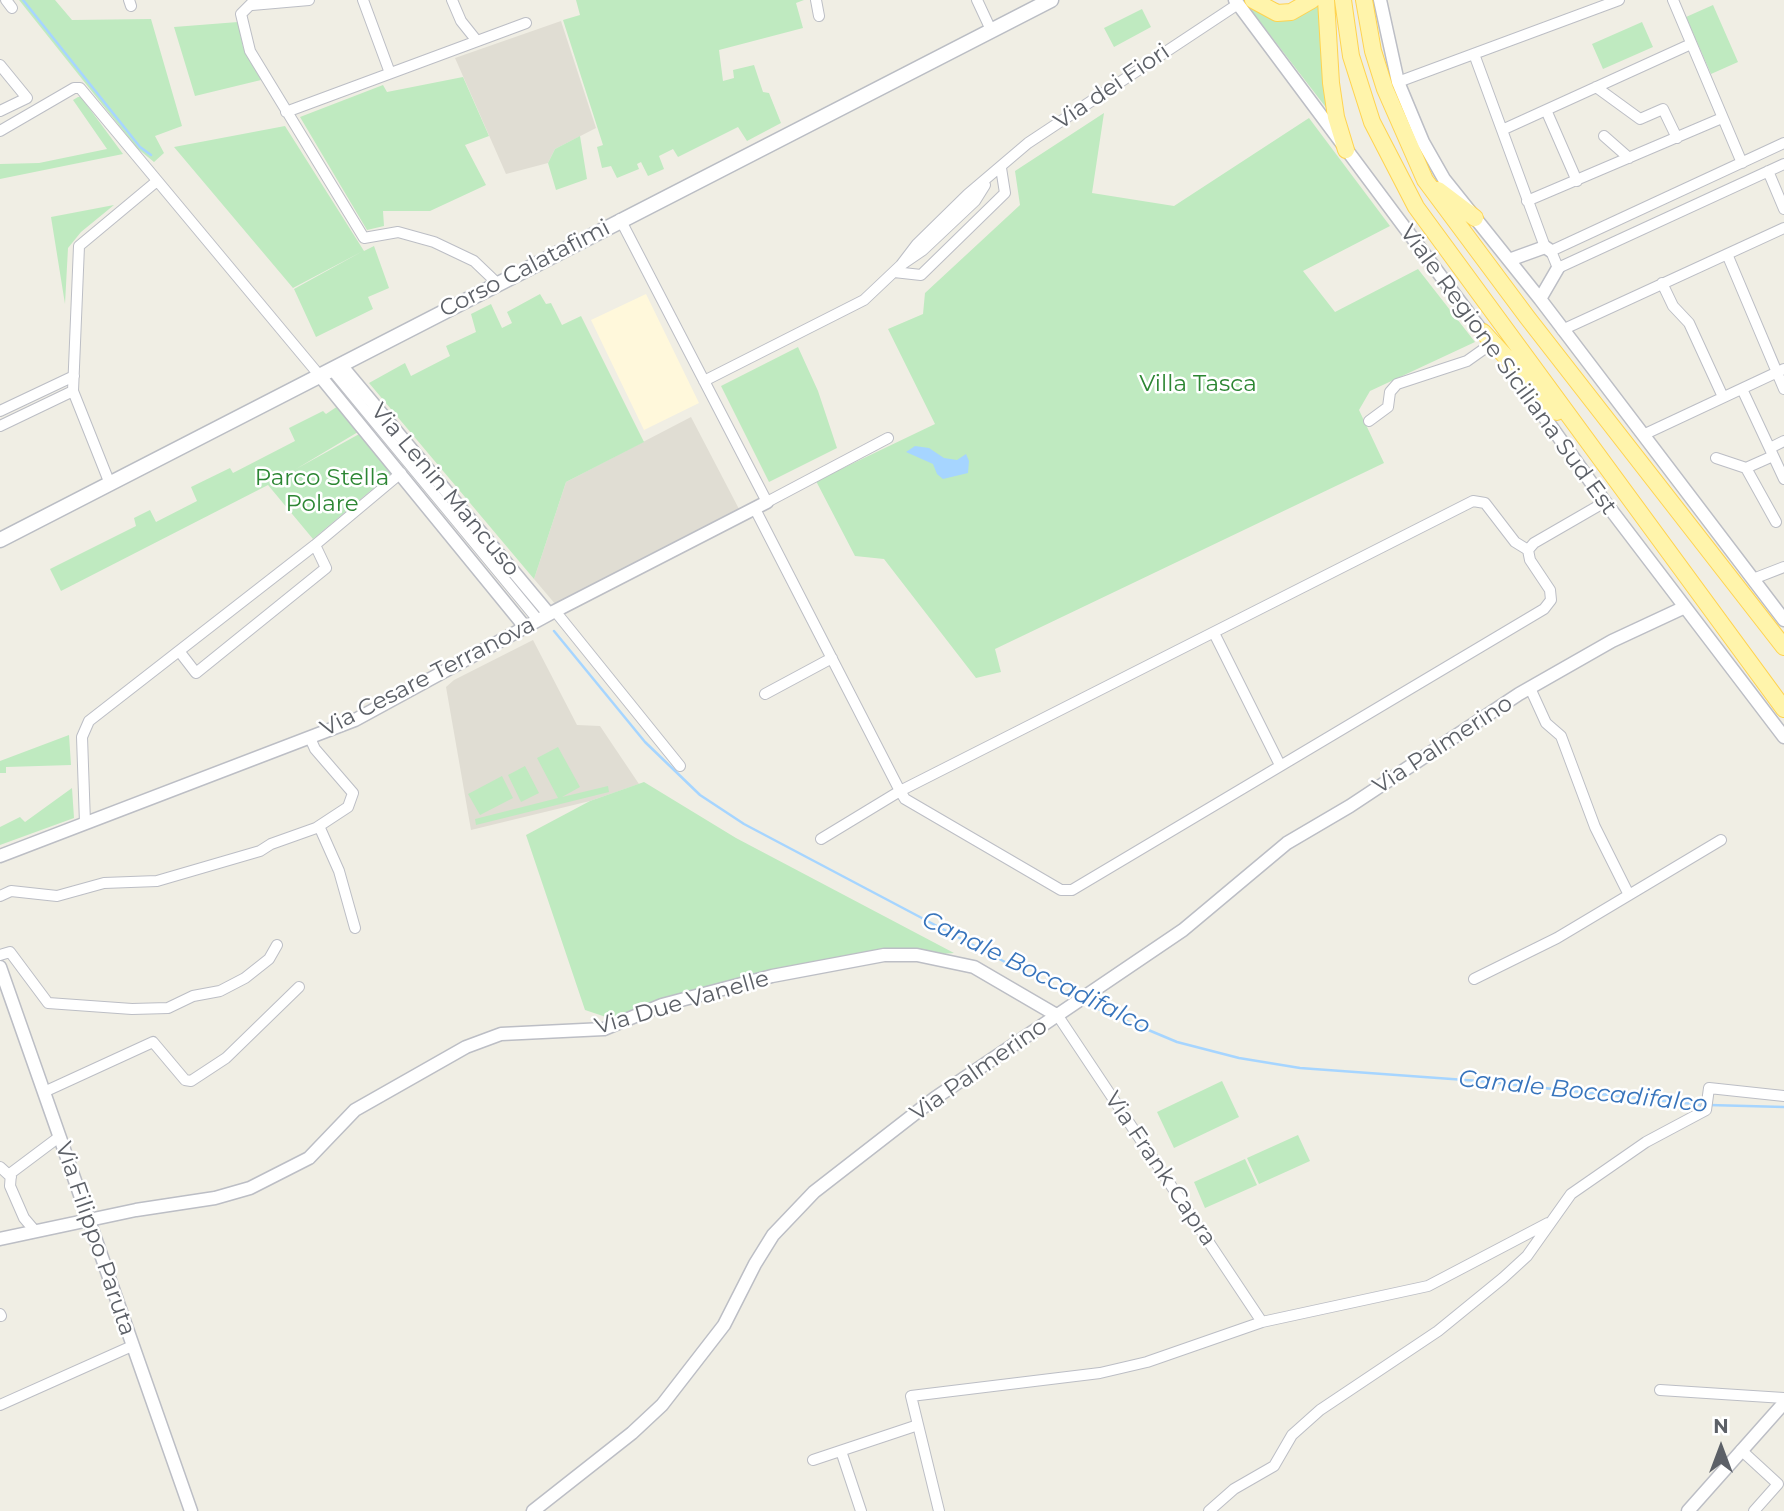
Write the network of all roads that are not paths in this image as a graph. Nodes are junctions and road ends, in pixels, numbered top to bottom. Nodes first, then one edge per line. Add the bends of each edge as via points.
1 (309, 0) edge
2 (363, 0) edge
3 (452, 0) edge
4 (816, 0) edge
5 (977, 0) edge
6 (1051, 0) edge
7 (1312, 0) edge
8 (1326, 0) edge
9 (1343, 0) edge
10 (1364, 0) edge
11 (1381, 0) edge
12 (1619, 0) edge
13 (1673, 0) edge
14 (1242, 1) edge
15 (254, 2) edge
16 (819, 16) dead end
17 (526, 23) dead end
18 (991, 30) junction
19 (477, 41) junction
20 (1691, 44) junction
21 (1474, 54) junction
22 (0, 65) edge
23 (390, 73) junction
24 (1398, 82) junction
25 (1596, 87) junction
26 (1546, 110) junction
27 (0, 111) edge
28 (286, 111) junction
29 (1722, 118) junction
30 (1502, 130) junction
31 (0, 131) edge
32 (1604, 136) dead end
33 (1677, 138) junction
34 (1784, 143) edge
35 (1346, 150) junction
36 (1629, 158) junction
37 (1742, 163) junction
38 (1784, 164) edge
39 (1001, 168) junction
40 (1768, 171) junction
41 (1424, 180) junction
42 (157, 181) junction
43 (1577, 181) junction
44 (1527, 201) junction
45 (1784, 209) edge
46 (1475, 218) junction
47 (620, 219) junction
48 (1784, 228) edge
49 (1548, 249) junction
50 (1727, 254) junction
51 (1510, 260) junction
52 (897, 268) junction
53 (1558, 268) junction
54 (497, 283) junction
55 (1662, 283) junction
56 (1540, 299) junction
57 (1562, 330) junction
58 (1487, 338) junction
59 (331, 370) junction
60 (1781, 371) edge
61 (74, 376) junction
62 (704, 381) junction
63 (1784, 388) edge
64 (1742, 389) junction
65 (73, 391) junction
66 (1723, 397) junction
67 (0, 411) edge
68 (1368, 421) dead end
69 (0, 426) edge
70 (1643, 435) junction
71 (888, 438) dead end
72 (1784, 442) edge
73 (1593, 449) junction
74 (1772, 452) junction
75 (1716, 458) dead end
76 (1746, 468) junction
77 (401, 473) junction
78 (1784, 479) edge
79 (110, 484) junction
80 (1605, 502) junction
81 (761, 505) junction
82 (1776, 522) dead end
83 (0, 540) edge
84 (315, 545) junction
85 (1528, 550) junction
86 (1784, 567) edge
87 (1753, 579) junction
88 (1685, 607) junction
89 (548, 615) junction
90 (1784, 620) edge
91 (525, 627) junction
92 (1214, 633) junction
93 (1784, 647) edge
94 (179, 651) junction
95 (832, 657) junction
96 (1530, 688) junction
97 (765, 694) dead end
98 (1784, 709) edge
99 (1784, 737) edge
100 (310, 738) junction
101 (1280, 765) junction
102 (680, 766) dead end
103 (900, 791) junction
104 (85, 823) junction
105 (319, 826) junction
106 (821, 839) dead end
107 (1721, 840) dead end
108 (0, 856) edge
109 (0, 895) edge
110 (1629, 895) junction
111 (355, 928) dead end
112 (277, 945) dead end
113 (0, 955) edge
114 (0, 967) edge
115 (1474, 979) dead end
116 (299, 987) dead end
117 (1058, 1016) junction
118 (44, 1092) junction
119 (1784, 1096) edge
120 (60, 1137) junction
121 (0, 1167) edge
122 (11, 1177) junction
123 (89, 1220) junction
124 (1548, 1223) junction
125 (35, 1231) junction
126 (0, 1239) edge
127 (1262, 1322) junction
128 (132, 1346) junction
129 (1660, 1390) dead end
130 (1784, 1398) edge
131 (1784, 1403) edge
132 (0, 1405) edge
133 (918, 1425) junction
134 (1741, 1450) junction
135 (841, 1451) junction
136 (813, 1460) dead end
137 (191, 1511) edge
138 (533, 1511) edge
139 (861, 1511) edge
140 (939, 1511) edge
141 (1209, 1511) edge
142 (1688, 1511) edge
143 (1754, 1511) edge

1 - 15 street
2 - 23 street
3 - 19 street
4 - 16 street
5 - 18 street
6 - 18 main road, Corso Calatafimi
7 - 14 main road via 1291,12 1277,13
8 - 35 main road via 1334,106
9 - 73 main road, Viale Regione Siciliana Sud Est via 1361,91 1397,176
10 - 41 main road, Viale Regione Siciliana Sud Est via 1385,89
11 - 24 street
12 - 21 street
13 - 20 street
14 - 35 street, Viale Regione Siciliana Sud Est
14 - 39 street, Via dei Fiori via 1028,143
15 - 28 street via 241,14 250,51
17 - 19 street
18 - 47 main road, Corso Calatafimi
19 - 23 street
20 - 25 street
20 - 29 street
21 - 24 street
21 - 30 street
22 - 27 street via 27,98
23 - 28 street
24 - 46 street via 1438,170
25 - 26 street
25 - 33 street via 1640,119 1663,109
26 - 30 street
26 - 43 street
28 - 54 street via 364,238 398,232 434,242 474,261
29 - 33 street
29 - 37 street
30 - 44 street
31 - 42 street via 74,88 84,92
32 - 36 street
33 - 36 street
34 - 37 street
35 - 58 street, Viale Regione Siciliana Sud Est
36 - 43 street
37 - 49 street
38 - 40 street
39 - 52 street, Via dei Fiori via 975,201
39 - 52 street via 1005,193 921,275
40 - 45 street
40 - 53 street
41 - 46 main road
41 - 93 main road, Viale Regione Siciliana Sud Est
42 - 59 street
42 - 61 street via 79,246
43 - 44 street
44 - 49 street
46 - 51 street
47 - 54 main road, Corso Calatafimi
47 - 62 street
48 - 50 street
49 - 51 street
49 - 53 street
50 - 55 street
50 - 60 street
51 - 56 street
52 - 62 street, Via dei Fiori via 864,300
53 - 56 street
54 - 59 main road, Corso Calatafimi
55 - 57 street
55 - 66 street via 1673,306 1689,323
56 - 57 street
57 - 70 street
58 - 68 street via 1467,361 1397,384 1390,392 1388,407
58 - 73 main road
58 - 80 street, Viale Regione Siciliana Sud Est
59 - 77 street, Via Lenin Mancuso
59 - 79 main road, Corso Calatafimi
59 - 89 street, Via Lenin Mancuso
60 - 63 street
60 - 64 street
61 - 65 street
61 - 67 street
62 - 81 street
64 - 66 street
64 - 74 street
65 - 69 street
65 - 79 street
66 - 70 street
70 - 87 street
71 - 81 street
72 - 74 street
73 - 98 main road, Viale Regione Siciliana Sud Est
74 - 76 street
74 - 78 street
75 - 76 street
76 - 82 street
77 - 84 street
77 - 91 street, Via Lenin Mancuso
79 - 83 main road, Corso Calatafimi
80 - 85 street
80 - 88 street, Viale Regione Siciliana Sud Est
81 - 89 street, Via Cesare Terranova
81 - 95 street
84 - 94 street
84 - 94 street via 326,568 196,673
85 - 92 street via 1515,542 1485,503 1473,501
85 - 101 street via 1550,590 1551,600 1544,609
86 - 87 street
87 - 90 street
88 - 96 street, Via Palmerino via 1612,641
88 - 99 street, Viale Regione Siciliana Sud Est
89 - 91 street, Via Cesare Terranova
89 - 102 street
91 - 100 street, Via Cesare Terranova via 355,720
92 - 101 street
92 - 103 street
94 - 104 street via 89,721 82,737
95 - 97 street
95 - 103 street
96 - 110 street via 1546,723 1561,736 1595,827
96 - 117 street, Via Palmerino via 1287,843 1183,930
100 - 104 street, Via Cesare Terranova
100 - 105 street via 353,793 348,807
101 - 103 street via 1072,890 1061,890 1024,871 905,799
103 - 106 street
104 - 108 street, Via Cesare Terranova
105 - 109 street via 260,851 157,881 104,883 57,896 11,891
105 - 111 street via 339,871
107 - 110 street
110 - 115 street
112 - 113 street via 269,959 245,978 167,1008 48,1003 10,952
114 - 118 street, Via Filippo Paruta
116 - 118 street via 226,1058 191,1081 185,1080 152,1042
117 - 123 street, Via Due Vanelle via 974,967 917,955 884,955 772,976 662,1005 604,1029 501,1034 466,1047 355,1110 309,1158 250,1188
117 - 127 street, Via Frank Capra
117 - 138 street, Via Palmerino via 935,1098 795,1208 755,1264 724,1325 662,1405
118 - 120 street, Via Filippo Paruta
119 - 124 street via 1709,1088 1706,1104 1596,1175 1562,1203
120 - 122 street
120 - 123 street, Via Filippo Paruta
121 - 122 street
122 - 125 street via 24,1218
123 - 125 street, Via Due Vanelle
123 - 128 street, Via Filippo Paruta
124 - 127 street via 1428,1286
124 - 141 street via 1527,1256 1503,1278 1438,1331 1321,1410 1292,1435 1274,1466 1234,1489
125 - 126 street, Via Due Vanelle
127 - 133 street via 1112,1370 911,1396
128 - 132 street
128 - 137 street, Via Filippo Paruta
129 - 130 street
131 - 134 street
133 - 135 street
133 - 140 street
134 - 142 street
134 - 143 street via 1778,1483
135 - 136 street
135 - 139 street

